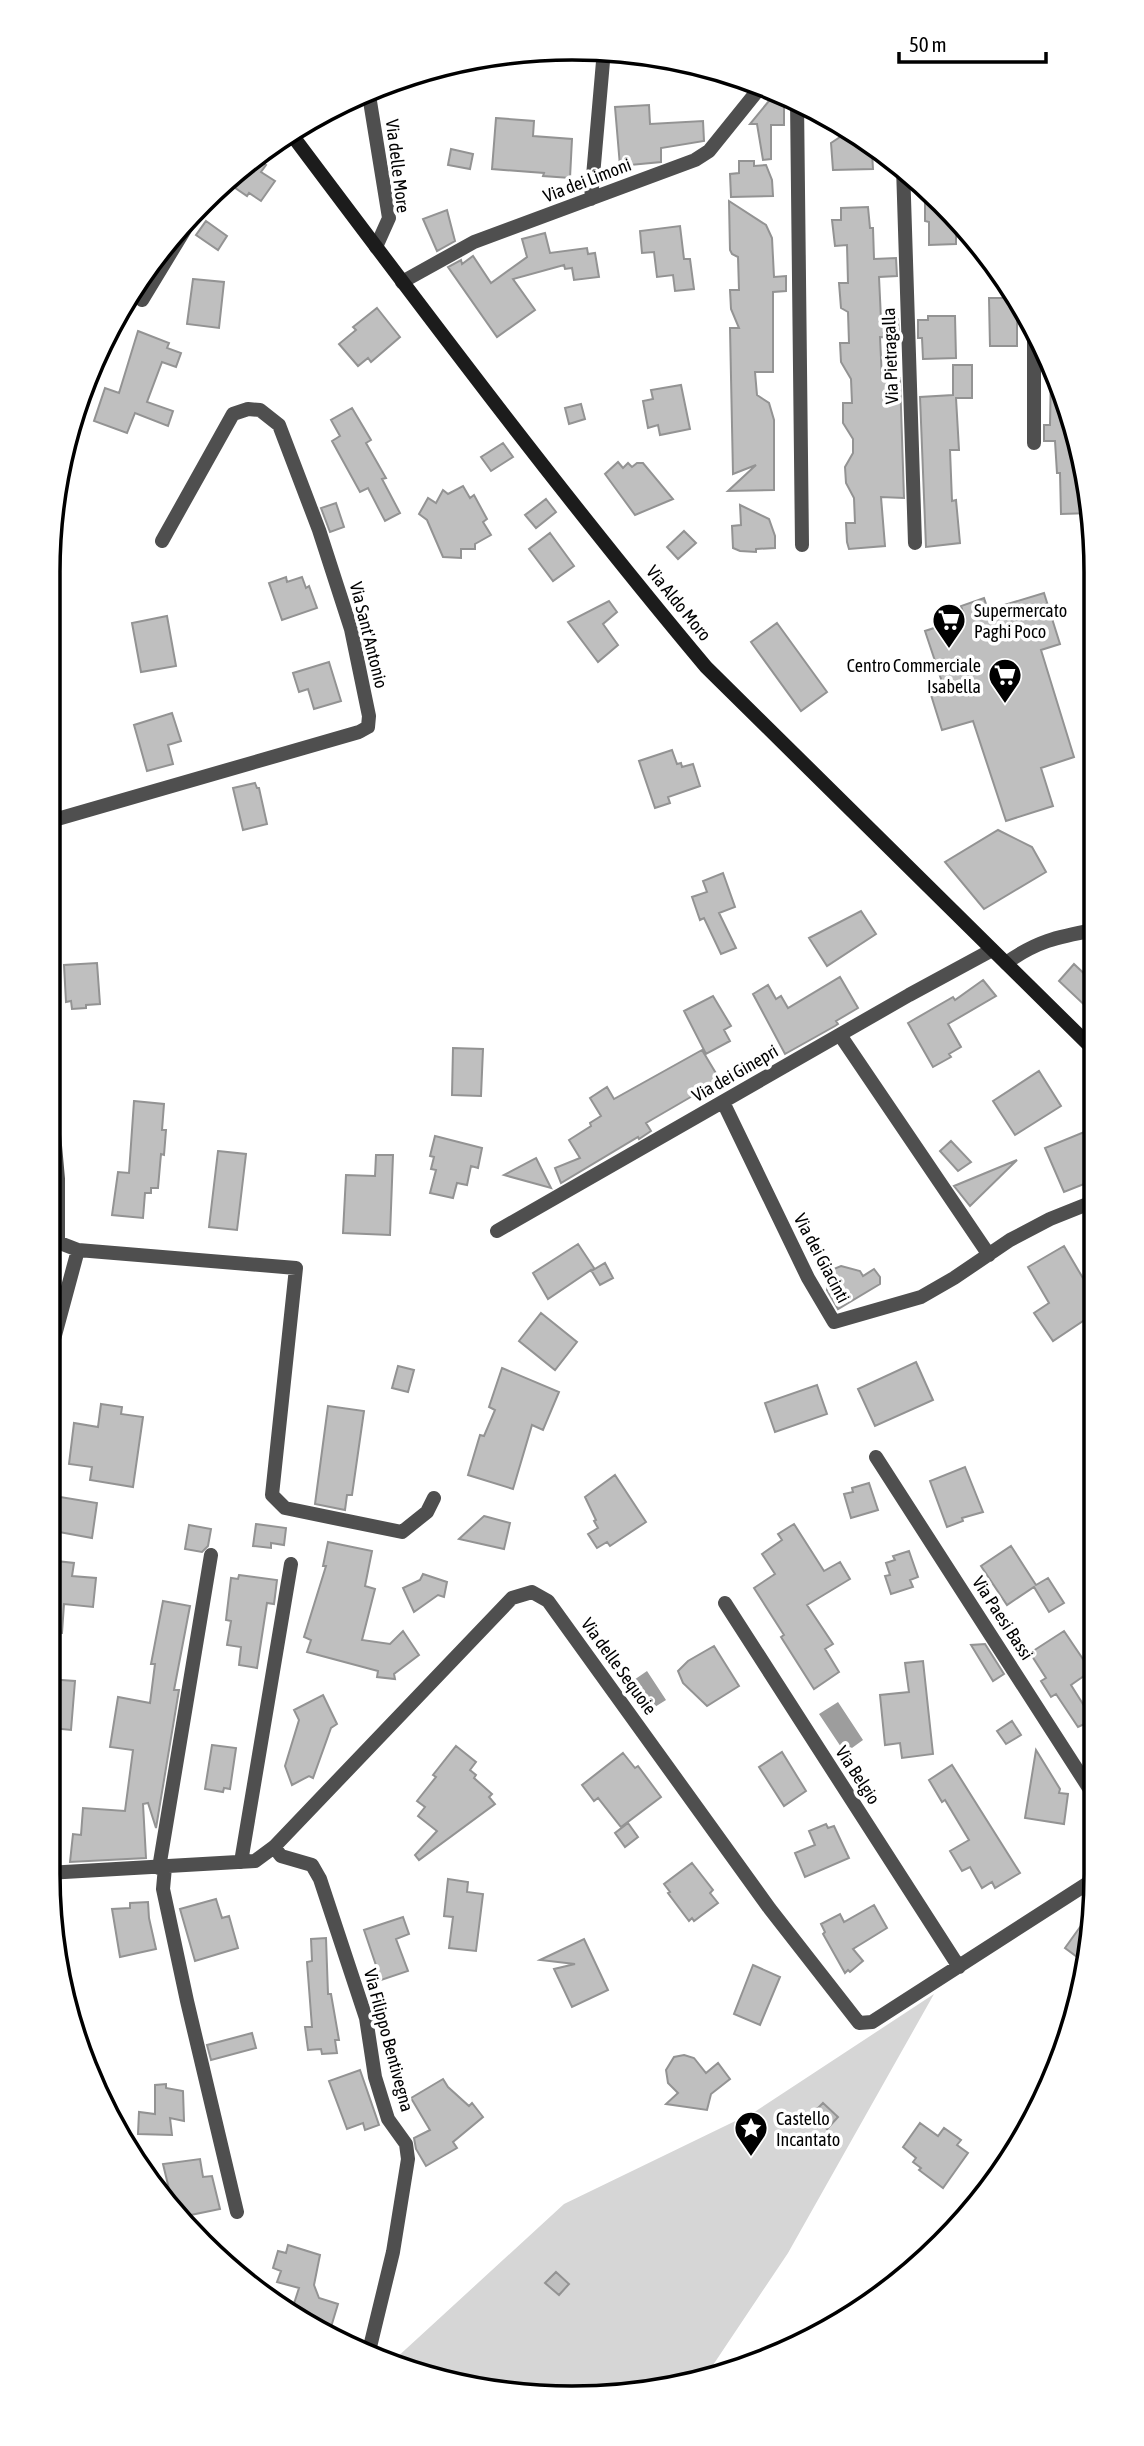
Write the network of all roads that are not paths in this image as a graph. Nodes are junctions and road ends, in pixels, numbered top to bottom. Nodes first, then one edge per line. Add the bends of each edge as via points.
1 (603, 61) edge
2 (755, 94) edge
3 (370, 102) edge
4 (797, 111) edge
5 (296, 140) edge
6 (903, 181) edge
7 (591, 199) junction
8 (376, 247) junction
9 (170, 254) edge
10 (402, 282) junction
11 (142, 300) dead end
12 (1034, 350) edge
13 (1034, 443) dead end
14 (162, 541) dead end
15 (915, 543) dead end
16 (802, 545) dead end
17 (60, 818) edge
18 (1084, 932) edge
19 (992, 950) junction
20 (1006, 963) junction
21 (840, 1035) junction
22 (1084, 1040) edge
23 (723, 1102) junction
24 (1084, 1205) edge
25 (497, 1231) dead end
26 (60, 1242) edge
27 (78, 1250) junction
28 (989, 1255) junction
29 (60, 1317) edge
30 (876, 1457) dead end
31 (435, 1498) dead end
32 (211, 1555) dead end
33 (291, 1564) dead end
34 (725, 1603) dead end
35 (1084, 1779) edge
36 (274, 1847) junction
37 (241, 1862) junction
38 (162, 1868) junction
39 (60, 1872) edge
40 (1084, 1886) edge
41 (959, 1967) junction
42 (237, 2212) dead end
43 (371, 2345) edge

1 - 7 street
2 - 7 street, Via dei Limoni via 709,151 695,160
3 - 8 street, Via delle More via 389,218
4 - 16 street
5 - 8 street, Via Aldo Moro
6 - 15 street, Via Pietragalla
7 - 10 street, Via dei Limoni via 474,242
8 - 10 street, Via Aldo Moro
9 - 11 street
10 - 19 street, Via Aldo Moro via 706,667
12 - 13 street
14 - 17 street, Via Sant'Antonio via 233,414 260,410 279,425 351,629 368,727
18 - 20 street via 1028,947
19 - 20 street, Via Aldo Moro
19 - 21 street, Via dei Ginepri
20 - 22 street, Via Aldo Moro
21 - 23 street, Via dei Ginepri
21 - 28 street
23 - 25 street, Via dei Ginepri
23 - 28 street, Via dei Giacinti via 834,1322 921,1297
24 - 28 street, Via dei Giacinti via 1010,1240
26 - 27 street
27 - 29 street
27 - 31 street via 296,1268 272,1494 285,1508 402,1532 427,1512
30 - 35 street, Via Paesi Bassi
32 - 38 street
33 - 37 street
34 - 41 street, Via Belgio
36 - 37 street, Via delle Sequoie via 255,1861
36 - 41 street, Via delle Sequoie via 512,1598 532,1592 548,1601 770,1909 859,2023 872,2022
36 - 43 street, Via Filippo Bentivegna via 281,1856 312,1865 320,1879 366,2018 388,2119 406,2144 408,2159 393,2252
37 - 38 street, Via delle Sequoie
38 - 39 street, Via delle Sequoie
38 - 42 street via 187,2001
40 - 41 street, Via delle Sequoie

